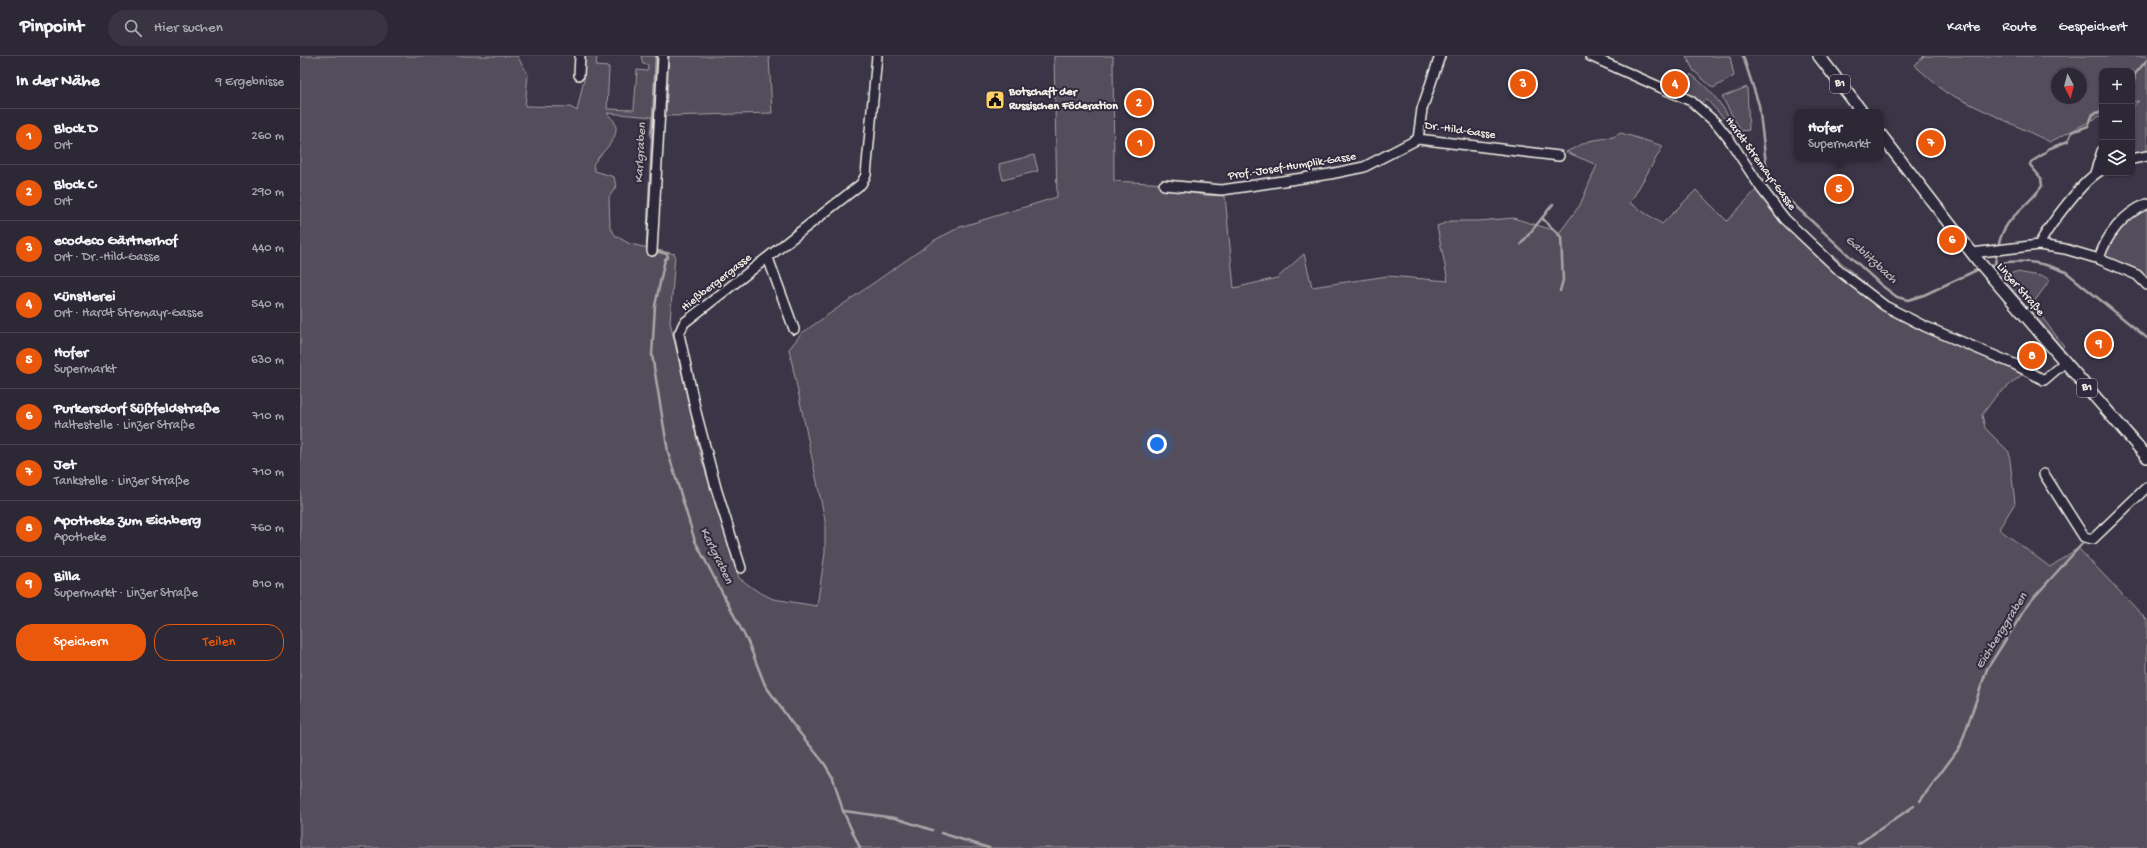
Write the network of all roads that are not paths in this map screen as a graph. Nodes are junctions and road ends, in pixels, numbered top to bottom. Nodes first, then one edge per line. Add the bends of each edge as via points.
1 (580, 56) edge
2 (663, 56) edge
3 (877, 56) edge
4 (1440, 56) edge
5 (1590, 56) edge
6 (1819, 56) edge
7 (579, 75) dead end
8 (1860, 109) edge
9 (1418, 139) junction
10 (1884, 139) edge
11 (1559, 156) dead end
12 (2147, 156) edge
13 (2135, 158) edge
14 (2099, 172) edge
15 (1164, 185) dead end
16 (2147, 204) edge
17 (2040, 245) junction
18 (652, 251) dead end
19 (1975, 257) junction
20 (768, 258) junction
21 (2099, 259) junction
22 (2147, 285) edge
23 (794, 329) dead end
24 (2064, 362) junction
25 (2147, 457) edge
26 (2044, 474) dead end
27 (2147, 487) edge
28 (741, 568) dead end

1 - 7 street
2 - 18 street
3 - 20 street, Hießbergergasse via 866,175 862,184
4 - 9 street, Dr.-Hild-Gasse via 1422,109
5 - 24 street, Hardt Stremayr-Gasse via 1691,101 1702,110 1729,139 1785,219 1842,273 1885,306 2044,380
6 - 8 main road, B1
9 - 11 street, Dr.-Hild-Gasse
9 - 15 street, Prof.-Josef-Humplik-Gasse via 1364,167 1330,174 1222,190
10 - 19 main road, Linzer Straße / B1
12 - 13 street
14 - 17 street via 2071,201
16 - 21 street via 2114,228 2104,244
17 - 19 street via 1986,251
17 - 21 street
19 - 24 main road, Linzer Straße / B1
20 - 23 street
20 - 28 street, Hießbergergasse via 684,324 679,334 716,488
21 - 22 street via 2137,275
24 - 25 main road, Linzer Straße / B1
26 - 27 street via 2084,537 2092,539

